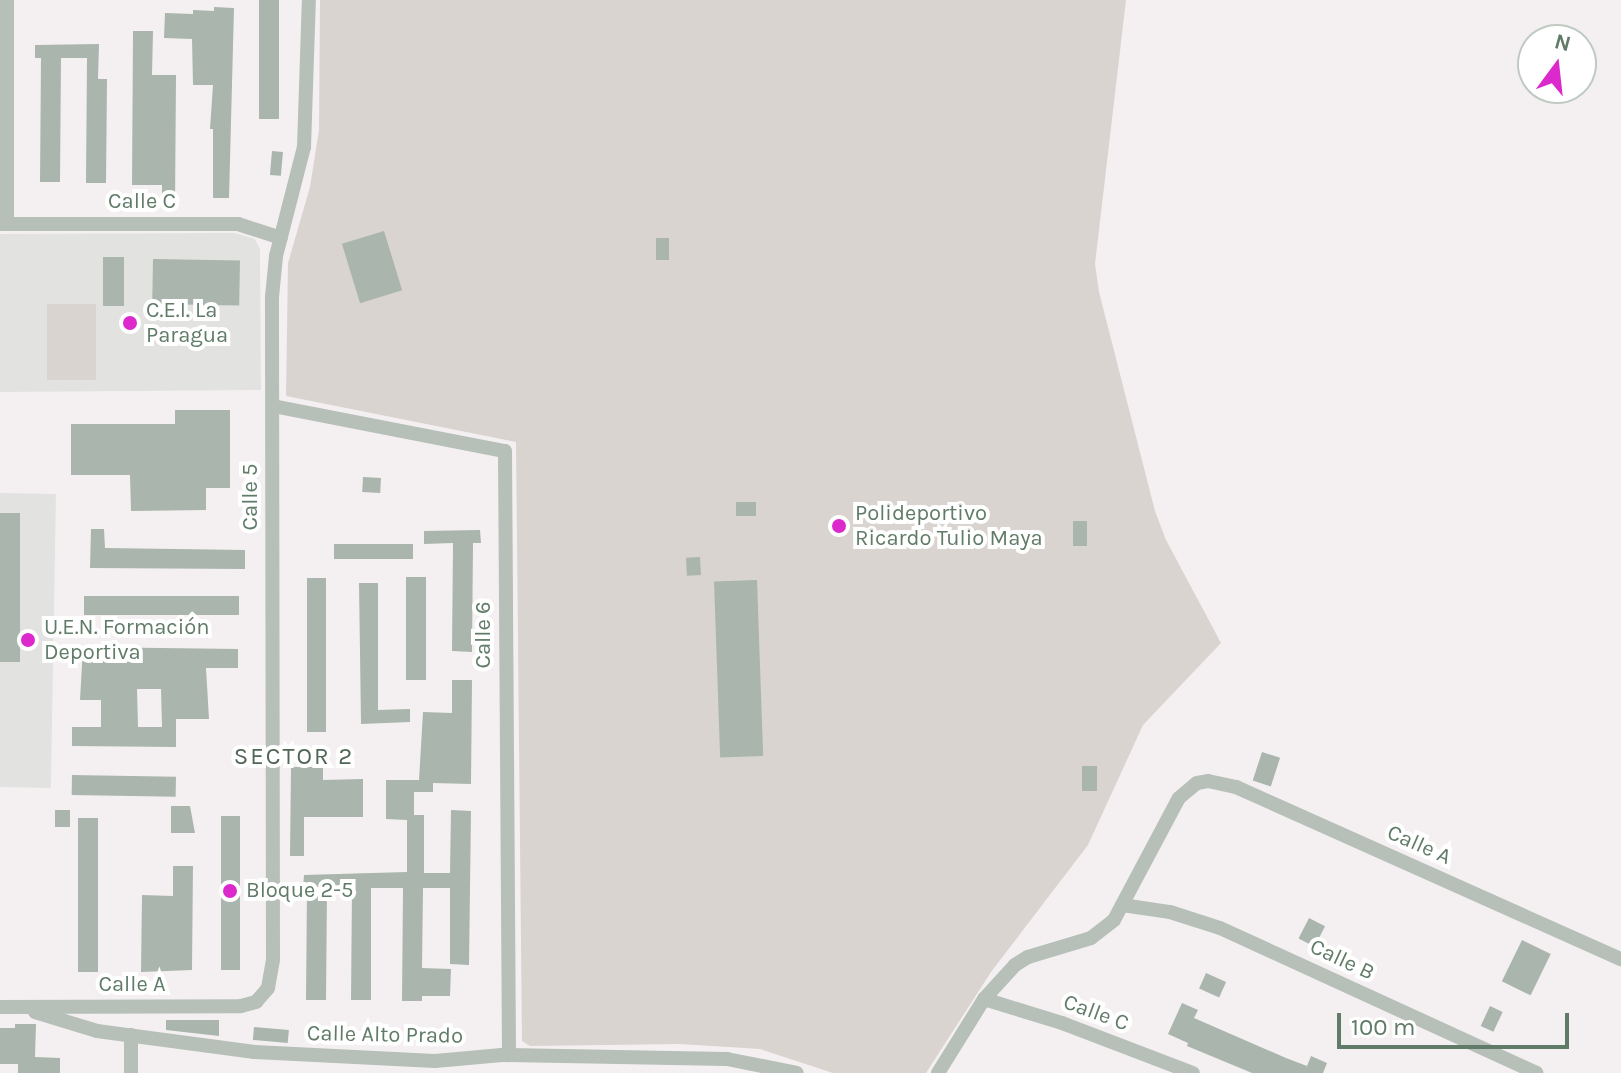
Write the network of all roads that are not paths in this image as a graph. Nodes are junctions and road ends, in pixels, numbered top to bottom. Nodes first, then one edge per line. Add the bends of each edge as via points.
1 (7, 0) edge
2 (309, 0) edge
3 (4, 224) edge
4 (281, 238) junction
5 (273, 406) junction
6 (1122, 905) junction
7 (1621, 959) edge
8 (262, 997) joint
9 (984, 999) junction
10 (0, 1007) edge
11 (23, 1007) junction
12 (131, 1035) junction
13 (509, 1055) junction
14 (727, 1059) junction
15 (131, 1073) edge
16 (734, 1073) edge
17 (797, 1073) edge
18 (938, 1073) edge
19 (1193, 1073) edge
20 (1536, 1073) edge

1 - 3 street
2 - 4 street, Calle 5 via 304,147
3 - 4 street, Calle C via 238,224
4 - 5 street, Calle 5 via 273,285
5 - 8 street, Calle 5 via 273,959
5 - 13 street, Calle 6 via 505,451
6 - 7 street, Calle A via 1179,798 1197,783 1223,782
6 - 9 street via 1114,920 1091,938 1015,965
6 - 20 street, Calle B via 1170,912 1220,928
8 - 11 street, Calle A via 241,1006
9 - 18 street
9 - 19 street, Calle C
10 - 11 street, Calle A
11 - 12 street, Calle Alto Prado via 67,1023
12 - 13 street, Calle Alto Prado via 330,1058 435,1061
12 - 15 street
13 - 14 street, Calle Alto Prado
14 - 16 street
14 - 17 street, Calle Alto Prado

